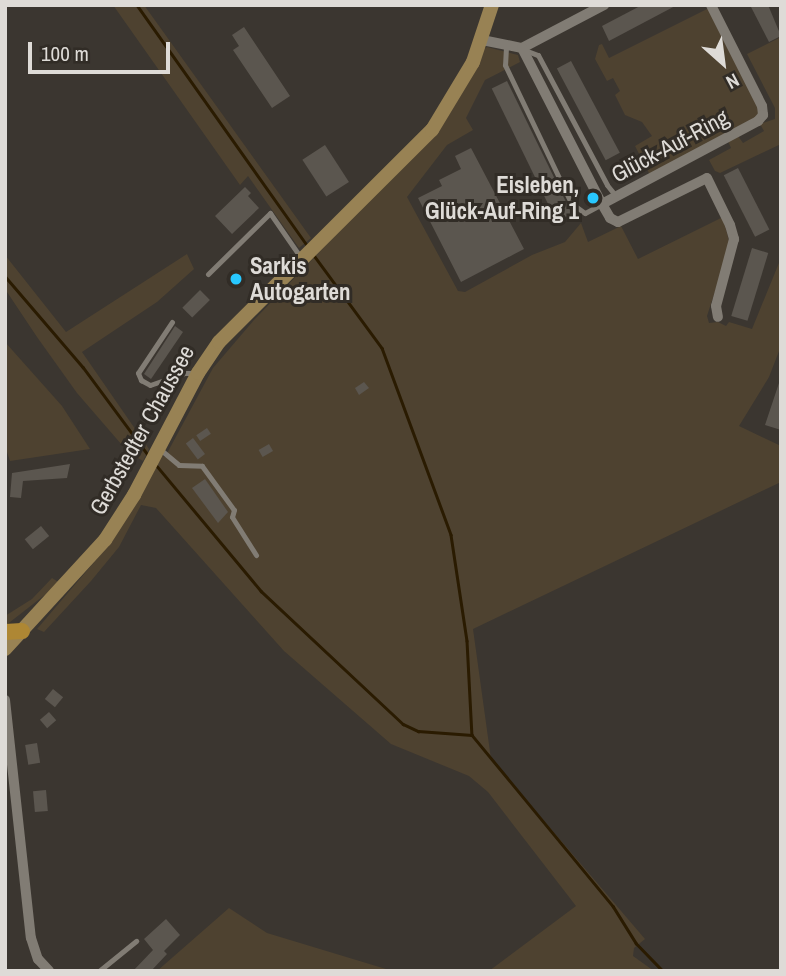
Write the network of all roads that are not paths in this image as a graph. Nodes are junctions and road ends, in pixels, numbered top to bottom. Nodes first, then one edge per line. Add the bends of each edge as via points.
1 (492, 5) edge
2 (604, 5) edge
3 (711, 5) edge
4 (482, 40) junction
5 (506, 47) junction
6 (522, 48) junction
7 (616, 196) junction
8 (602, 204) junction
9 (307, 252) junction
10 (208, 274) dead end
11 (718, 317) dead end
12 (172, 322) dead end
13 (198, 373) junction
14 (154, 456) junction
15 (256, 555) dead end
16 (22, 631) junction
17 (5, 632) edge
18 (5, 649) edge
19 (5, 700) edge
20 (136, 941) dead end
21 (38, 959) junction
22 (49, 971) edge
23 (55, 971) edge
24 (99, 971) edge

1 - 4 main road, Gerbstedter Chaussee
2 - 6 street
3 - 7 street, Glück-Auf-Ring via 763,114 758,121
4 - 5 street
4 - 9 main road, Gerbstedter Chaussee via 432,130
5 - 6 street
5 - 8 lane via 505,65 571,203 585,213
6 - 7 lane via 537,55
6 - 8 street, Glück-Auf-Ring
7 - 8 street, Glück-Auf-Ring
8 - 11 street via 618,222 707,178 734,239 716,306
9 - 10 lane via 270,213
9 - 13 main road, Gerbstedter Chaussee via 219,342
12 - 13 lane via 140,368 141,380 150,385
13 - 14 main road, Gerbstedter Chaussee
14 - 15 lane via 179,465 202,466 234,510 232,517
14 - 16 main road, Gerbstedter Chaussee via 105,540
16 - 17 main road
16 - 18 main road, Gerbstedter Chaussee
19 - 21 street via 31,938
20 - 24 lane
21 - 22 street
21 - 23 lane

